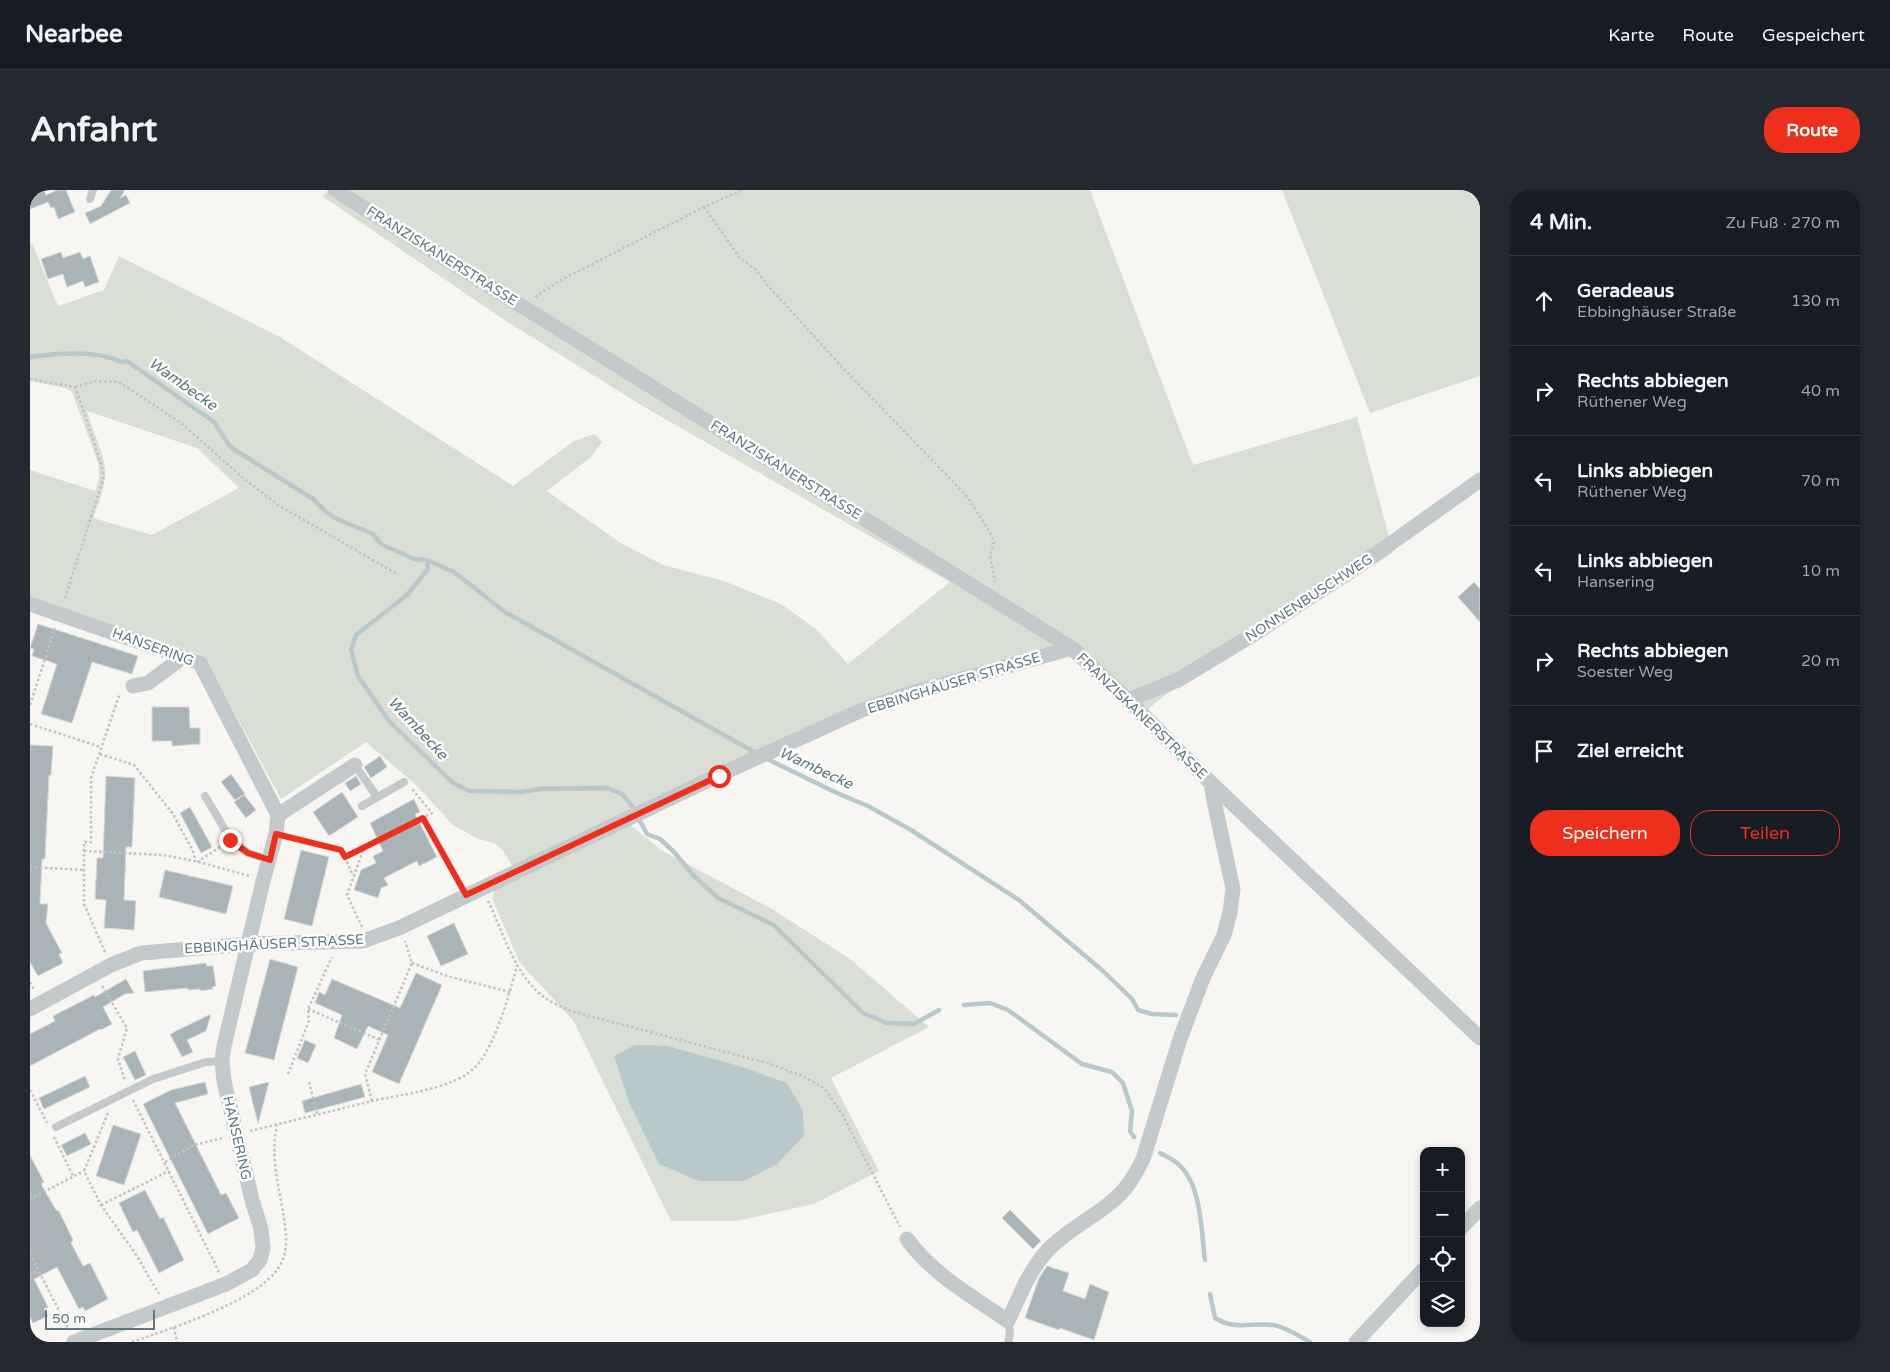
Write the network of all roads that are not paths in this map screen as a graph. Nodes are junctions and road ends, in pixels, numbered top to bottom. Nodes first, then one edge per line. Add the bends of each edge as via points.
1 (93, 190) edge
2 (335, 190) edge
3 (90, 199) dead end
4 (1480, 480) edge
5 (30, 604) edge
6 (1072, 648) junction
7 (183, 657) junction
8 (133, 686) road end
9 (1128, 700) junction
10 (356, 765) joint
11 (404, 782) road end
12 (1211, 783) junction
13 (205, 796) dead end
14 (377, 797) junction
15 (362, 806) dead end
16 (278, 815) junction
17 (270, 860) junction
18 (249, 944) junction
19 (30, 1009) edge
20 (1480, 1038) edge
21 (222, 1061) junction
22 (56, 1127) dead end
23 (1480, 1208) edge
24 (1465, 1224) edge
25 (907, 1239) road end
26 (1420, 1273) edge
27 (1008, 1321) junction
28 (75, 1342) edge
29 (1008, 1342) edge
30 (1356, 1342) edge

1 - 3 lane
2 - 6 street, FRANZISKANERSTRASSE
4 - 9 street, NONNENBUSCHWEG via 1259,631 1178,680
5 - 7 street, HANSERING
6 - 9 street, FRANZISKANERSTRASSE
6 - 18 street, EBBINGHÄUSER STRASSE via 862,710 399,928 363,941
7 - 8 street via 148,683
7 - 16 street, HANSERING via 200,663
9 - 12 street, FRANZISKANERSTRASSE
10 - 14 lane
10 - 16 street
11 - 14 lane
12 - 20 street, FRANZISKANERSTRASSE
12 - 27 street, FRANZISKANERSTRASSE via 1233,888 1230,912 1224,935 1203,978 1180,1039 1143,1159 1134,1177 1117,1197 1048,1250 1032,1271
13 - 17 lane via 230,840 248,853
14 - 15 lane
16 - 17 street, HANSERING
17 - 18 street, HANSERING
18 - 19 street, EBBINGHÄUSER STRASSE via 141,953 111,965
18 - 21 street, HANSERING
21 - 22 lane via 206,1062 153,1079
21 - 28 street, HANSERING via 236,1135 261,1229 263,1248 260,1260 252,1270 226,1284
23 - 24 street
25 - 27 street via 934,1270
26 - 30 street
27 - 29 lane

